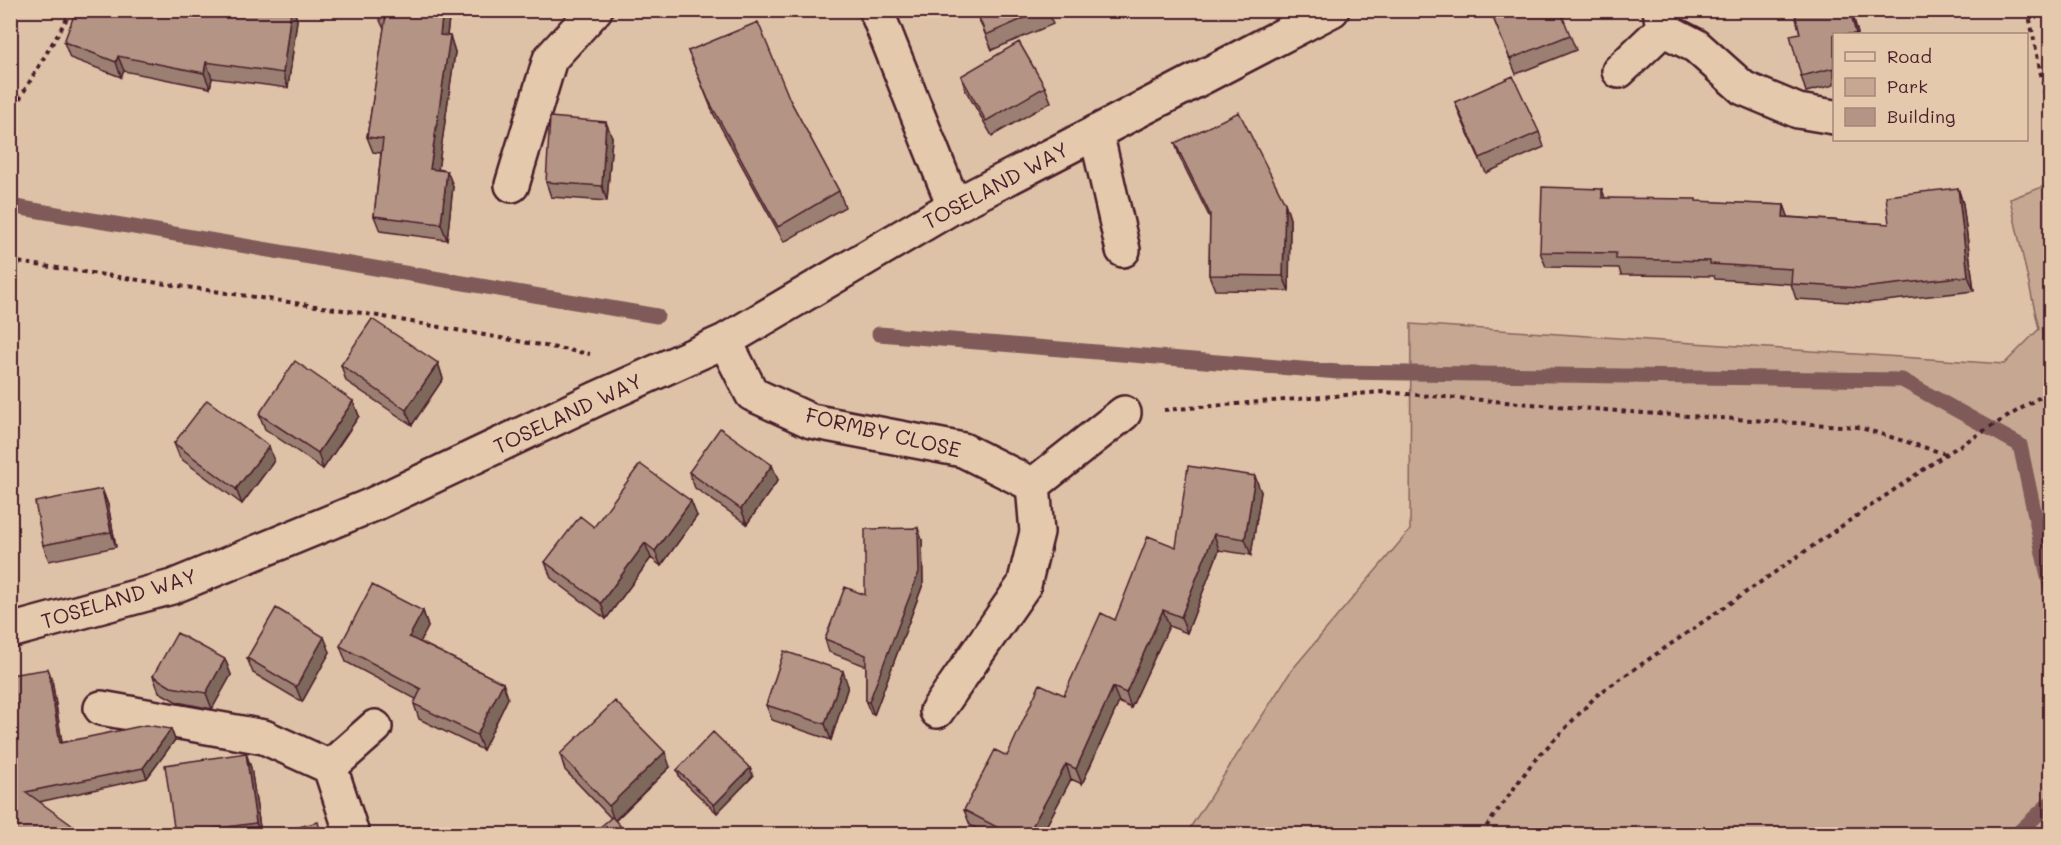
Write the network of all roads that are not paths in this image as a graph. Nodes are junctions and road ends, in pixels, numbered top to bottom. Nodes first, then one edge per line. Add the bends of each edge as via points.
1 (595, 10) edge
2 (876, 10) edge
3 (1332, 10) edge
4 (1662, 20) edge
5 (1619, 71) dead end
6 (1833, 117) edge
7 (1096, 132) junction
8 (512, 184) dead end
9 (954, 206) junction
10 (1123, 250) dead end
11 (725, 341) junction
12 (1124, 413) road end
13 (1033, 484) junction
14 (10, 631) edge
15 (101, 708) dead end
16 (937, 711) dead end
17 (375, 727) dead end
18 (330, 767) junction
19 (352, 834) edge

1 - 8 street via 550,59
2 - 9 street
3 - 7 street, TOSELAND WAY
4 - 5 street
4 - 6 street via 1743,88 1798,111
7 - 9 street, TOSELAND WAY
7 - 10 street, TOSELAND WAY
9 - 11 street, TOSELAND WAY
11 - 13 street, FORMBY CLOSE via 752,394 812,421 963,450
11 - 14 street, TOSELAND WAY via 372,505 171,587
12 - 13 street
13 - 16 street via 1037,532 1024,585
15 - 18 street via 264,737
17 - 18 street
18 - 19 street

